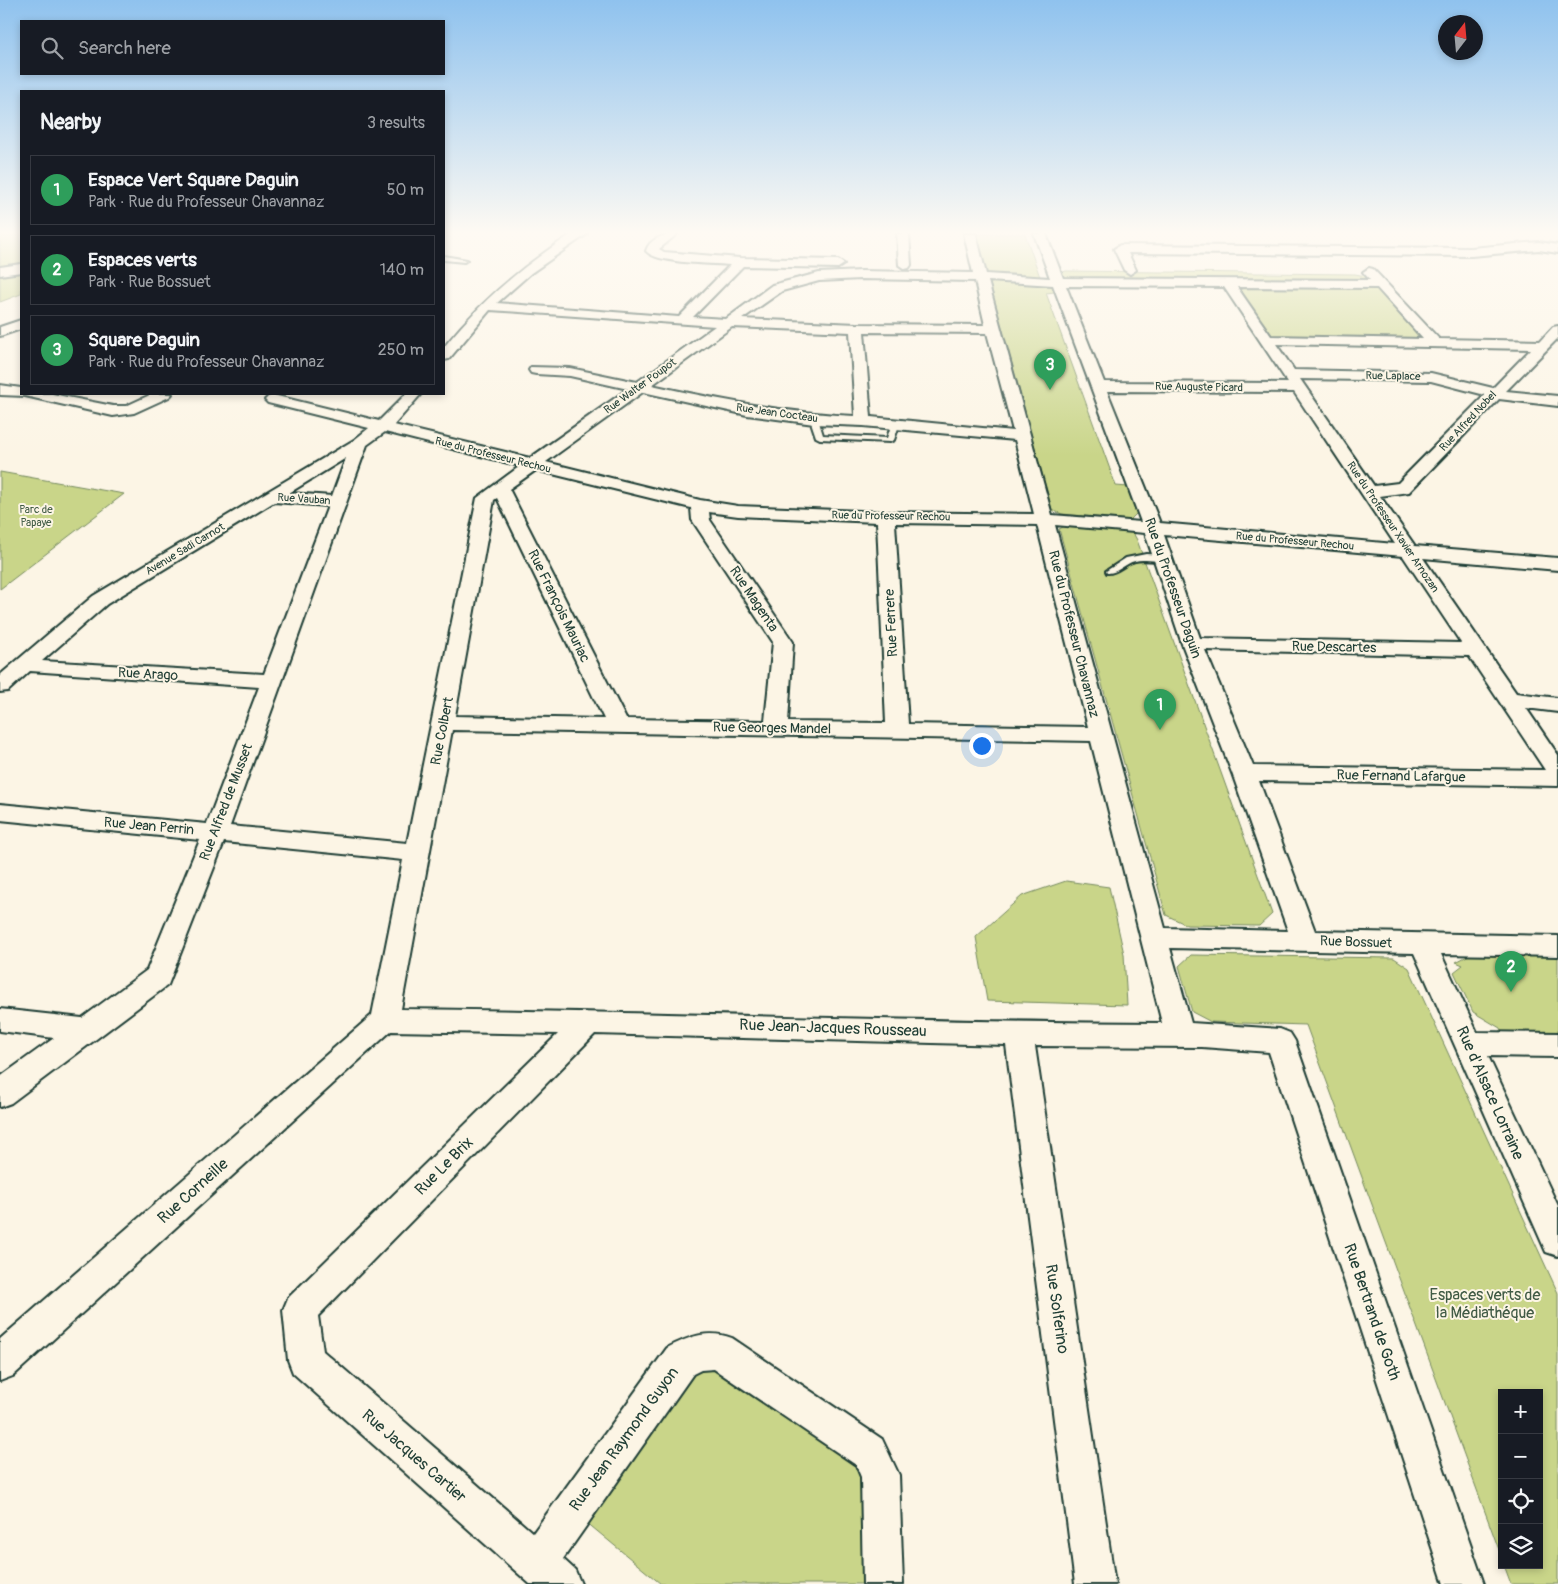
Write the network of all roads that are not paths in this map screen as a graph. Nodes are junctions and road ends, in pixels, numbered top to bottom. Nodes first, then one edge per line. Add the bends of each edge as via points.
1 (484, 308) edge
2 (510, 308) edge
3 (696, 308) edge
4 (748, 308) edge
5 (988, 308) edge
6 (1068, 308) edge
7 (1245, 308) edge
8 (1402, 308) edge
9 (682, 322) junction
10 (726, 323) junction
11 (20, 324) edge
12 (857, 328) junction
13 (993, 329) junction
14 (1558, 330) edge
15 (0, 332) edge
16 (1267, 340) junction
17 (1434, 342) junction
18 (1543, 345) junction
19 (445, 355) edge
20 (536, 370) dead end
21 (1295, 381) junction
22 (1099, 386) junction
23 (638, 388) junction
24 (0, 390) edge
25 (20, 392) edge
26 (1494, 393) junction
27 (36, 395) edge
28 (162, 395) edge
29 (413, 395) edge
30 (273, 400) dead end
31 (1558, 401) edge
32 (814, 419) junction
33 (863, 421) junction
34 (895, 425) junction
35 (382, 428) junction
36 (1021, 436) junction
37 (360, 442) junction
38 (532, 464) junction
39 (500, 488) junction
40 (1369, 492) junction
41 (271, 497) junction
42 (338, 502) junction
43 (700, 505) junction
44 (886, 517) junction
45 (1045, 519) junction
46 (1153, 528) junction
47 (1409, 551) junction
48 (1162, 558) junction
49 (1558, 564) edge
50 (1110, 571) dead end
51 (1192, 644) junction
52 (1476, 650) junction
53 (26, 664) junction
54 (271, 681) junction
55 (0, 686) edge
56 (1509, 699) junction
57 (1558, 705) edge
58 (444, 722) junction
59 (618, 725) junction
60 (776, 729) junction
61 (896, 730) junction
62 (1099, 734) junction
63 (1558, 772) edge
64 (1244, 773) junction
65 (1558, 778) edge
66 (0, 812) edge
67 (216, 832) junction
68 (417, 853) junction
69 (1153, 938) junction
70 (1305, 941) junction
71 (1423, 944) junction
72 (1558, 946) edge
73 (0, 1020) edge
74 (385, 1020) junction
75 (588, 1023) junction
76 (88, 1030) junction
77 (1019, 1034) junction
78 (1178, 1034) junction
79 (1280, 1041) joint
80 (1467, 1044) junction
81 (1558, 1045) edge
82 (0, 1094) edge
83 (1558, 1241) edge
84 (300, 1310) joint
85 (0, 1363) edge
86 (548, 1574) edge
87 (882, 1584) edge
88 (1095, 1584) edge
89 (1464, 1584) edge

1 - 19 street
2 - 9 street
3 - 9 street
4 - 10 street, Rue Walter Poupot
5 - 13 street, Rue du Professeur Chavannaz
6 - 22 street, Rue du Professeur Daguin
7 - 16 street, Rue du Professeur Xavier Arnozan
8 - 17 street
9 - 10 street
10 - 12 street
10 - 23 street, Rue Walter Poupot
11 - 15 street
12 - 13 street
12 - 33 street
13 - 36 street, Rue du Professeur Chavannaz
14 - 18 street, Rue Alfred Nobel
16 - 17 street
16 - 21 street, Rue du Professeur Xavier Arnozan
17 - 18 street
18 - 26 street, Rue Alfred Nobel
20 - 23 street, Rue Jean Cocteau via 570,372
21 - 22 street, Rue Auguste Picard
21 - 26 street, Rue Laplace via 1431,377
21 - 40 street, Rue du Professeur Xavier Arnozan
22 - 46 street, Rue du Professeur Daguin
23 - 32 street, Rue Jean Cocteau via 747,410
23 - 38 street, Rue Walter Poupot
24 - 25 street
26 - 31 street, Rue Laplace
26 - 40 street, Rue Alfred Nobel via 1403,488
27 - 28 street via 113,411 129,410
29 - 35 street, Avenue Sadi Carnot
30 - 35 street, Rue du Professeur Rechou
32 - 33 street, Rue Jean Cocteau
32 - 34 lane via 820,437 890,440
33 - 34 street, Rue Jean Cocteau
34 - 36 street, Rue Jean Cocteau
35 - 37 street, Avenue Sadi Carnot
35 - 38 street, Rue du Professeur Rechou
36 - 45 street, Rue du Professeur Chavannaz
37 - 41 street, Avenue Sadi Carnot
37 - 42 street, Rue Alfred de Musset
38 - 39 street, Rue Colbert
38 - 43 street, Rue du Professeur Rechou
39 - 58 street, Rue Colbert via 486,498
39 - 59 street, Rue François Mauriac
40 - 47 street, Rue du Professeur Xavier Arnozan
41 - 42 street, Rue Vauban
41 - 53 street, Avenue Sadi Carnot via 100,600
42 - 54 street, Rue Alfred de Musset
43 - 44 street, Rue du Professeur Rechou via 738,511
43 - 60 street, Rue Magenta via 701,520 783,642
44 - 45 street, Rue du Professeur Rechou
44 - 61 street, Rue Ferrere
45 - 46 street, Rue du Professeur Rechou
45 - 62 street, Rue du Professeur Chavannaz
46 - 47 street, Rue du Professeur Rechou
46 - 48 street, Rue du Professeur Daguin
47 - 49 street, Rue du Professeur Rechou
47 - 52 street, Rue du Professeur Xavier Arnozan
48 - 50 lane via 1138,556
48 - 51 street, Rue du Professeur Daguin
51 - 52 street, Rue Descartes
51 - 64 street, Rue du Professeur Daguin
52 - 56 street, Rue du Professeur Xavier Arnozan
53 - 54 street, Rue Arago
53 - 55 street, Avenue Sadi Carnot
54 - 67 street, Rue Alfred de Musset
56 - 57 street
56 - 63 street, Rue du Professeur Xavier Arnozan
58 - 59 street, Rue Georges Mandel
58 - 68 street, Rue Colbert
59 - 60 street, Rue Georges Mandel
60 - 61 street, Rue Georges Mandel
61 - 62 street, Rue Georges Mandel
62 - 69 street, Rue du Professeur Chavannaz
64 - 65 street, Rue Fernand Lafargue
64 - 70 street, Rue du Professeur Daguin
66 - 67 street, Rue Jean Perrin
67 - 68 street, Rue Jean Perrin
67 - 76 street, Rue Alfred de Musset via 158,977
68 - 74 street, Rue Colbert
69 - 70 street, Rue Bossuet
69 - 78 street, Rue du Professeur Chavannaz
70 - 71 street, Rue Bossuet
71 - 72 street, Rue Bossuet
71 - 80 street, Rue d'Alsace Lorraine
73 - 76 street
74 - 75 street, Rue Jean-Jacques Rousseau
74 - 85 street, Rue Corneille
75 - 77 street, Rue Jean-Jacques Rousseau
75 - 84 street, Rue Le Brix
76 - 82 street, Rue Alfred de Musset
77 - 78 street, Rue Jean-Jacques Rousseau
77 - 88 street, Rue Solferino
78 - 79 street, Rue Jean-Jacques Rousseau
79 - 89 street, Rue Bertrand de Goth
80 - 81 street
80 - 83 street, Rue d'Alsace Lorraine
84 - 86 street, Rue Jacques Cartier via 306,1360
86 - 87 street, Rue Jean Raymond Guyon via 680,1361 698,1352 719,1351 869,1452 880,1475

